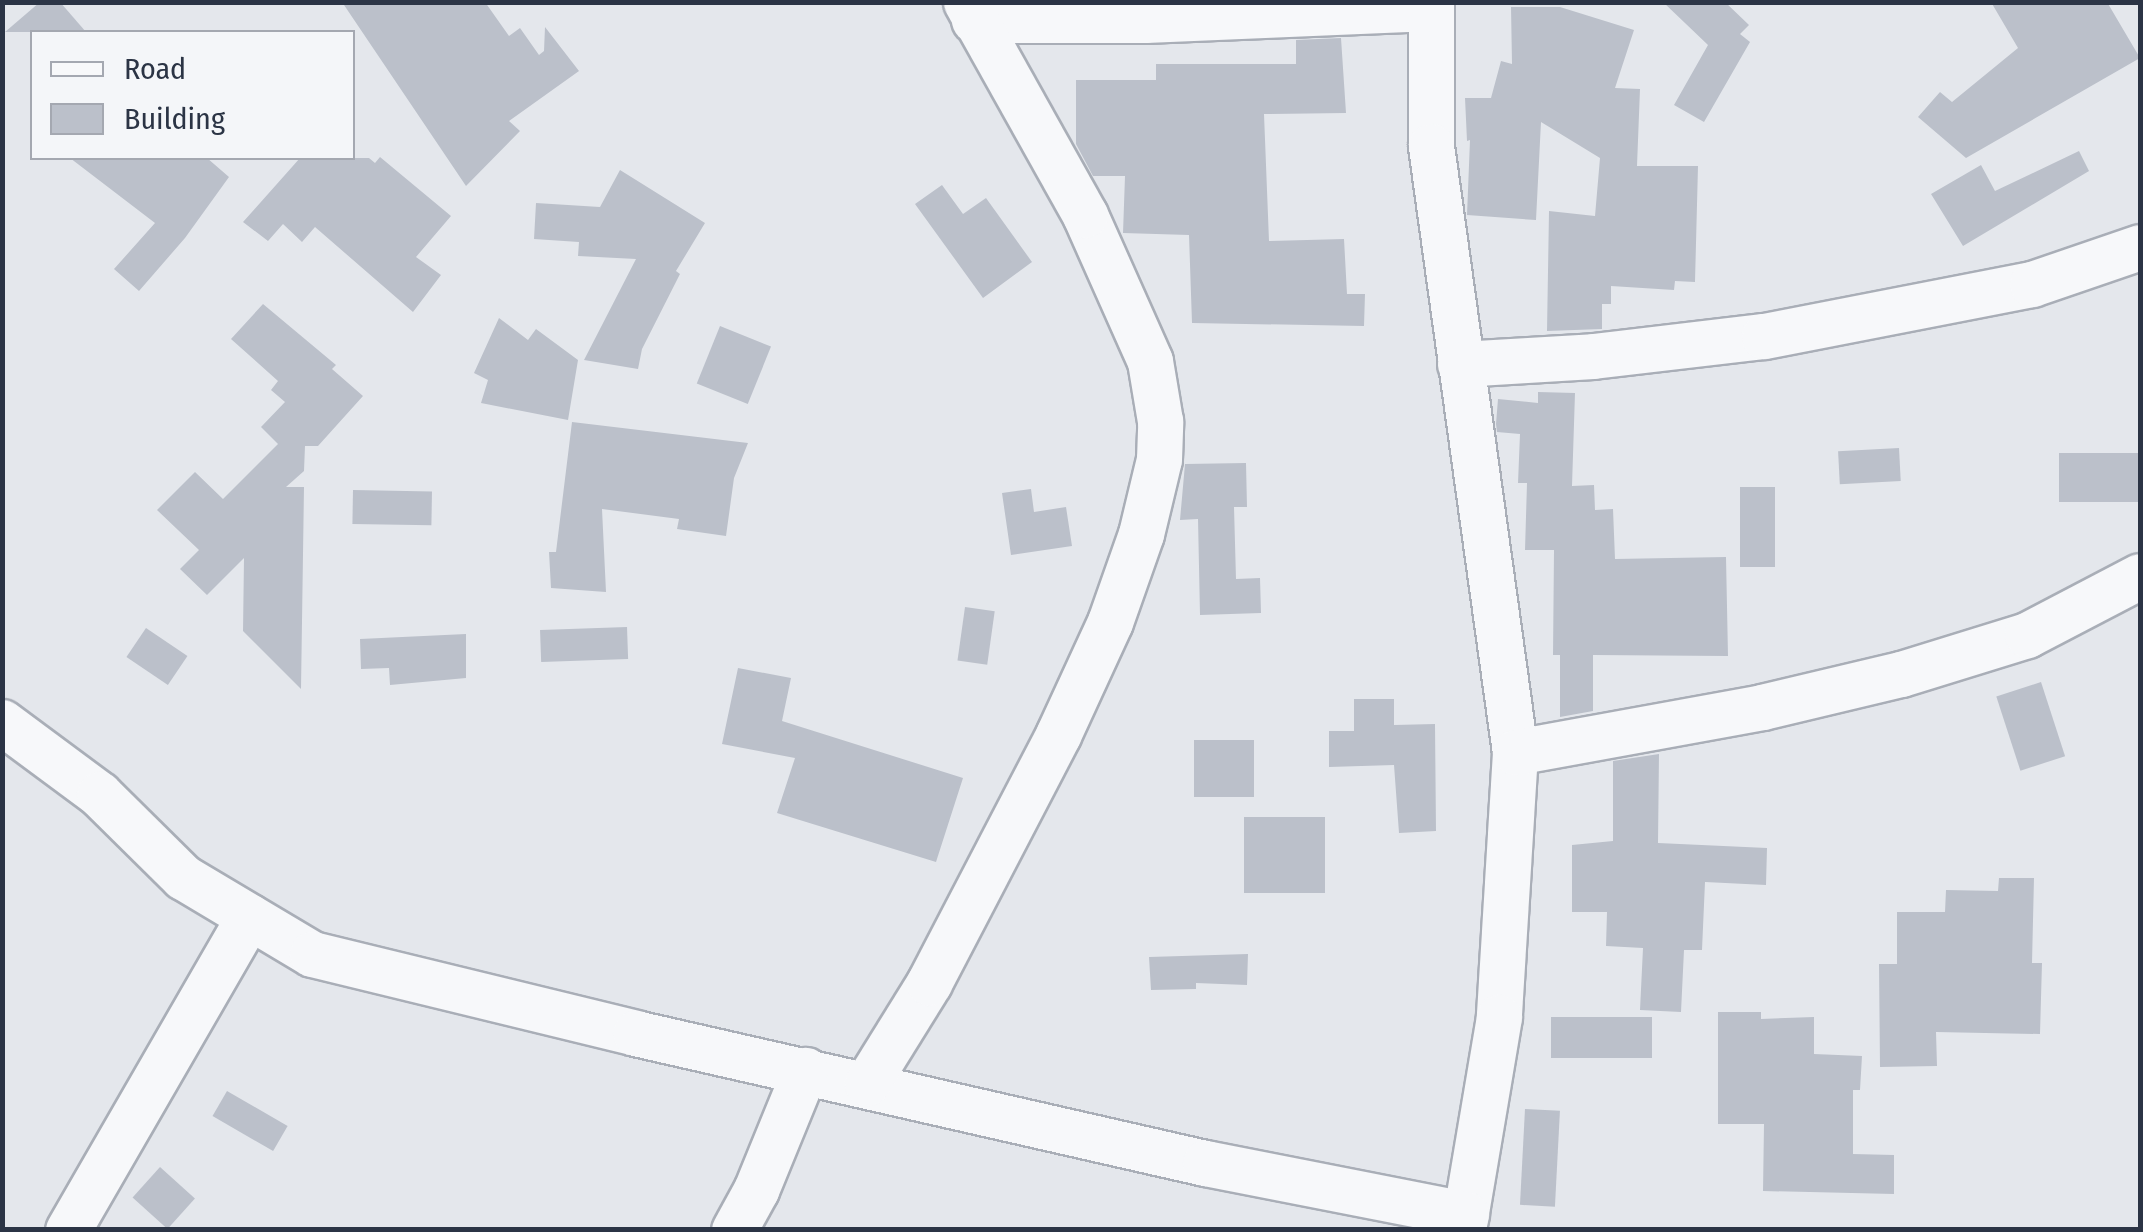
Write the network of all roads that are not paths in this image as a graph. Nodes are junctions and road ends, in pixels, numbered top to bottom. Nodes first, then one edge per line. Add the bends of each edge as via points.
1 (1431, 5) edge
2 (970, 12) edge
3 (2140, 247) edge
4 (1460, 364) junction
5 (2140, 576) edge
6 (2, 722) edge
7 (1515, 752) junction
8 (249, 916) junction
9 (804, 1070) junction
10 (867, 1084) junction
11 (83, 1221) edge
12 (1465, 1222) edge
13 (734, 1230) edge

1 - 2 street via 1146,20
1 - 4 street via 1431,146
2 - 10 street via 1085,214 1150,361 1159,460 1110,622 1058,735 929,984
3 - 4 street via 2032,284 1764,336
4 - 7 street
5 - 7 street via 2027,636 1901,674
6 - 8 street via 99,794 183,877
7 - 12 street via 1498,1016
8 - 9 street via 312,954
8 - 11 street
9 - 10 street
9 - 13 street
10 - 12 street

